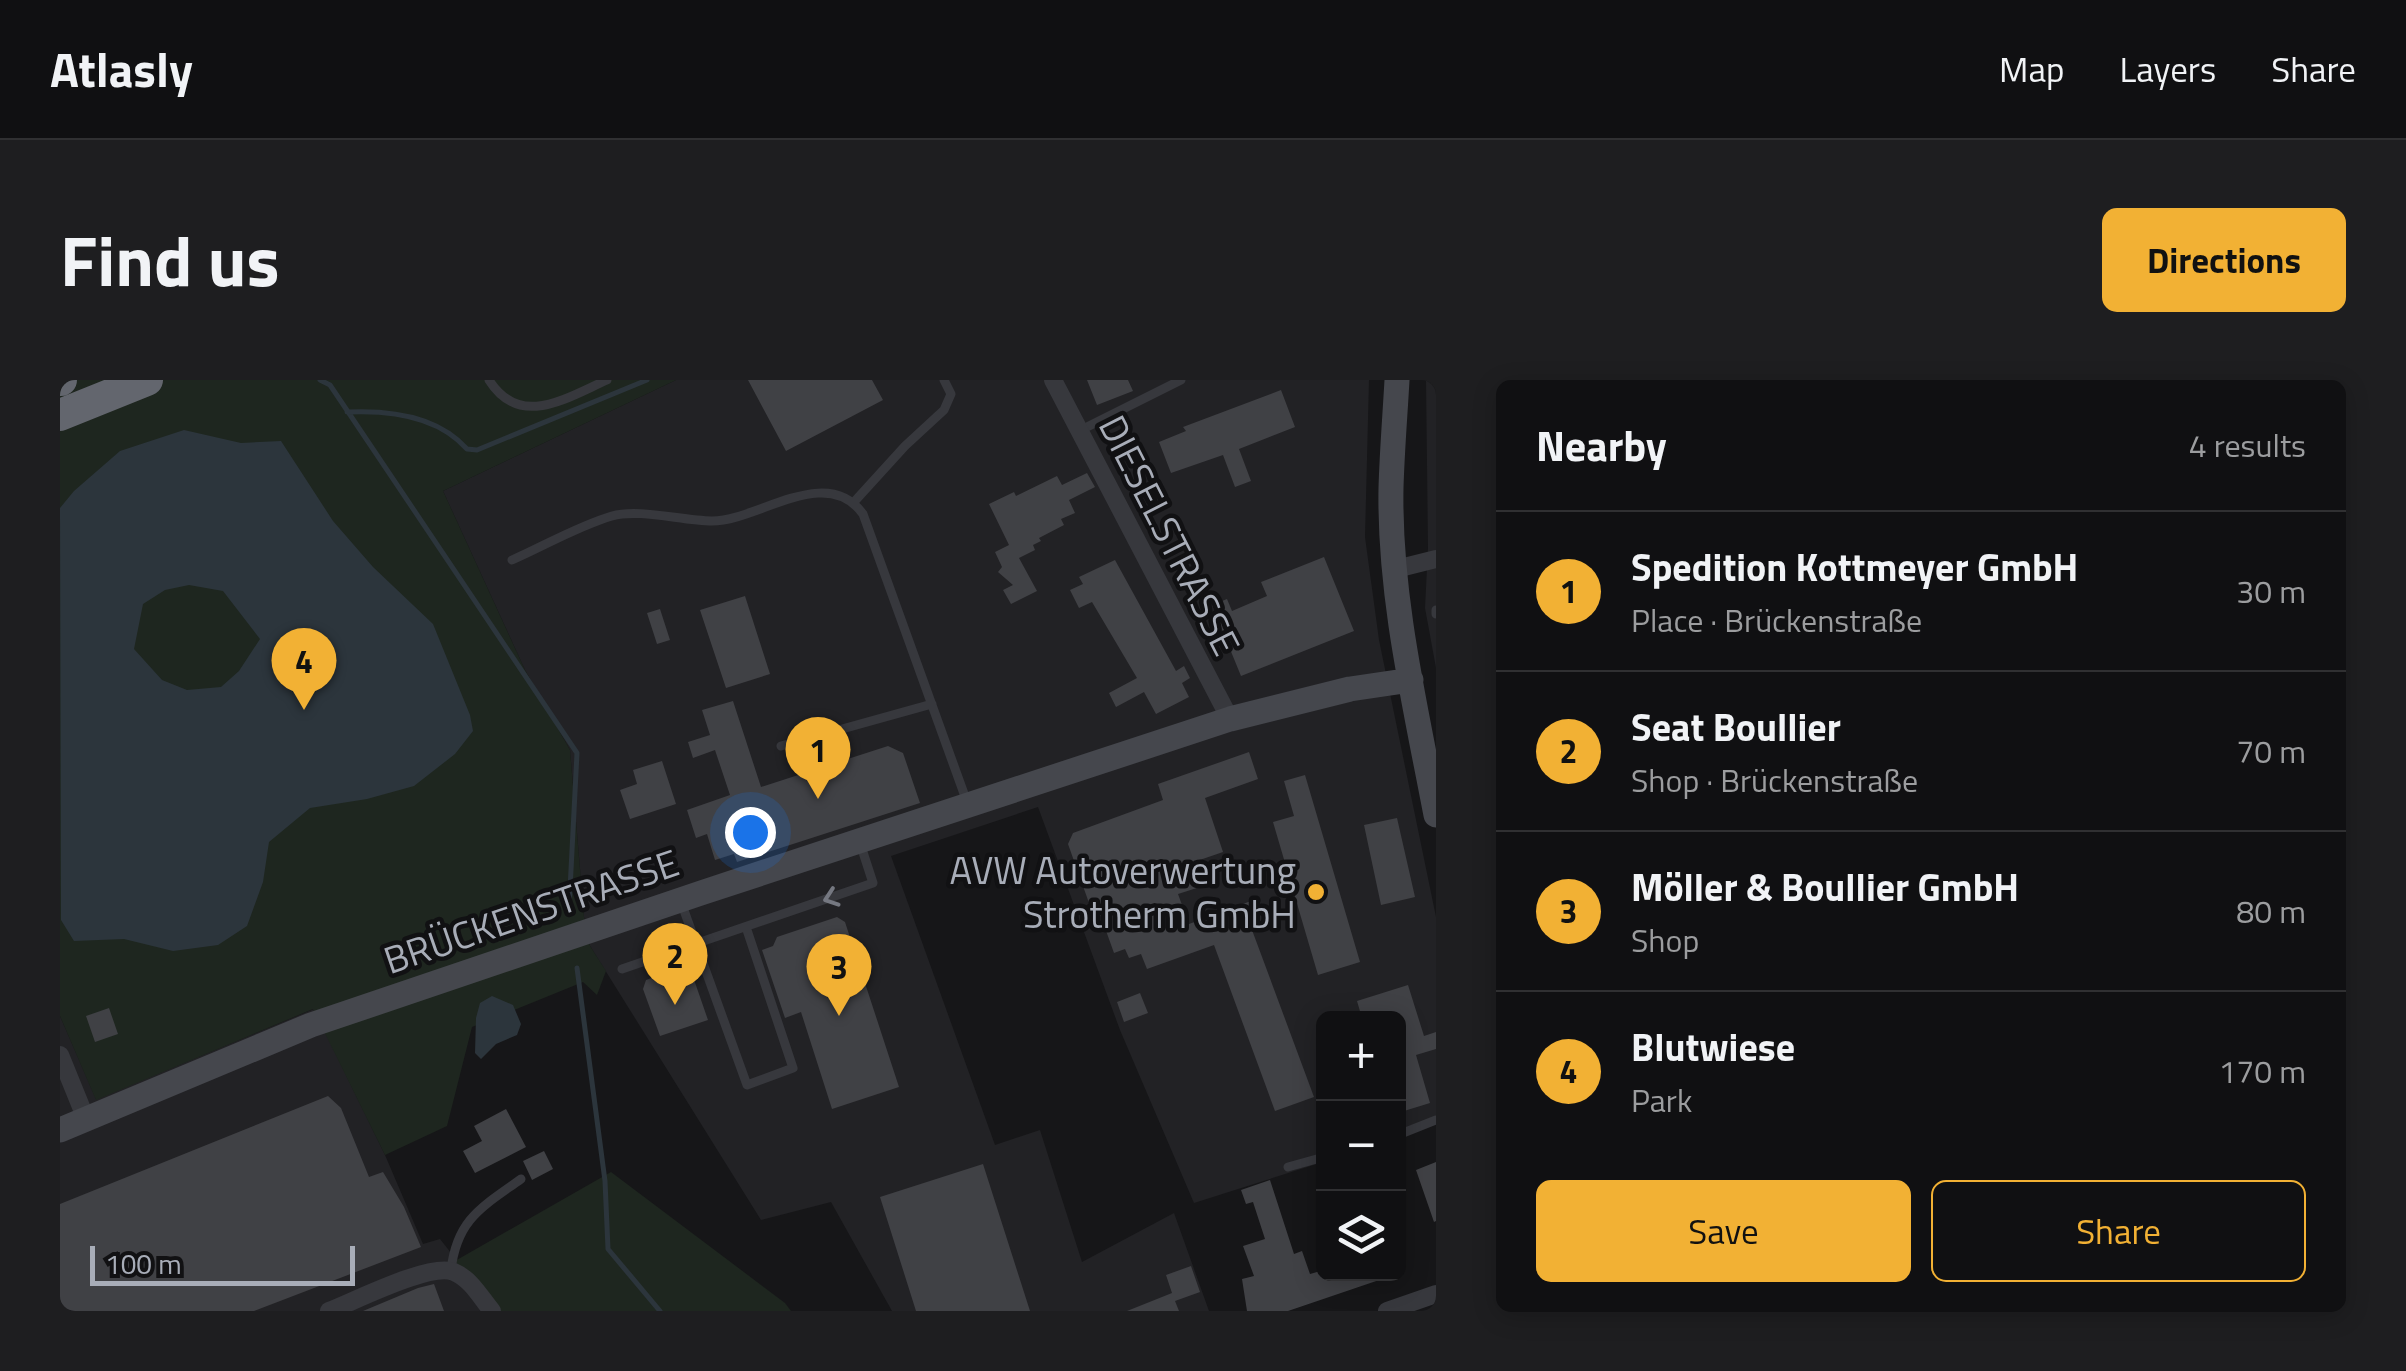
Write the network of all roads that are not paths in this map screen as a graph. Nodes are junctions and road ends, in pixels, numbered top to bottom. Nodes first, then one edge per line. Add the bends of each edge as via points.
1 (147, 380) edge
2 (489, 380) edge
3 (607, 380) edge
4 (944, 380) edge
5 (1053, 380) edge
6 (1181, 380) edge
7 (1397, 380) edge
8 (60, 416) edge
9 (1080, 431) junction
10 (854, 502) junction
11 (1436, 559) edge
12 (512, 560) dead end
13 (1396, 570) junction
14 (1411, 680) junction
15 (932, 704) junction
16 (1230, 719) junction
17 (781, 746) dead end
18 (968, 805) junction
19 (1436, 816) edge
20 (859, 840) junction
21 (680, 900) junction
22 (746, 927) junction
23 (695, 944) junction
24 (622, 969) dead end
25 (62, 1065) edge
26 (86, 1119) junction
27 (1436, 1120) edge
28 (60, 1130) edge
29 (1406, 1132) edge
30 (1316, 1159) edge
31 (1288, 1166) dead end
32 (521, 1179) dead end
33 (451, 1270) junction
34 (1436, 1294) edge
35 (329, 1311) edge
36 (492, 1311) edge
37 (1388, 1311) edge

1 - 8 highway
2 - 3 lane via 510,403 530,409
4 - 10 lane via 951,394 944,410
5 - 9 street, DIESELSTRASSE
6 - 9 lane
7 - 13 main road via 1391,490
9 - 16 street, DIESELSTRASSE
10 - 12 lane via 794,497 718,521 613,516
10 - 15 lane
11 - 13 street
13 - 14 main road
14 - 16 main road, BRÜCKENSTRASSE
14 - 19 main road
15 - 17 lane
15 - 18 lane
16 - 18 main road, BRÜCKENSTRASSE
18 - 20 main road, BRÜCKENSTRASSE
20 - 21 main road, BRÜCKENSTRASSE
20 -> 22 lane via 873,883
21 - 23 lane
21 - 26 main road, BRÜCKENSTRASSE via 311,1026
22 - 23 lane
22 - 23 lane via 793,1068 747,1085
23 - 24 lane
25 - 26 street
26 - 28 main road, BRÜCKENSTRASSE
27 - 29 lane
30 - 31 lane
32 - 33 lane via 466,1223
33 - 35 street via 431,1271
33 - 36 street
34 - 37 street

